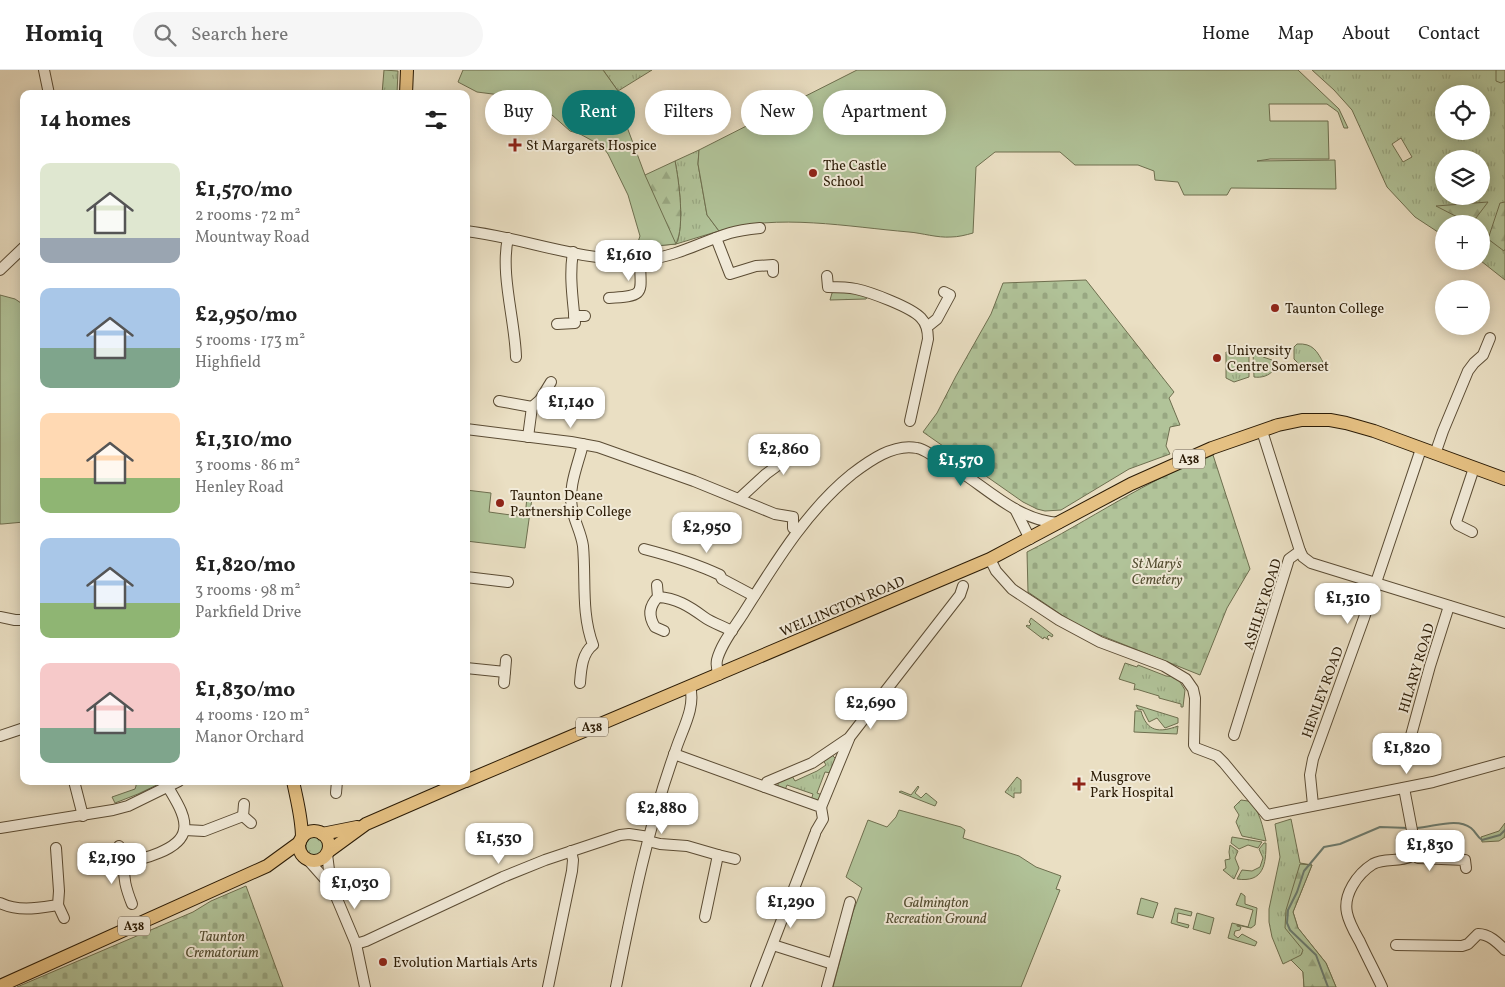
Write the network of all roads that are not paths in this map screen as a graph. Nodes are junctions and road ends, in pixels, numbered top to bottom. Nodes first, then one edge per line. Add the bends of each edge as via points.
1 (44, 70) edge
2 (407, 70) edge
3 (48, 90) edge
4 (406, 90) edge
5 (760, 228) dead end
6 (470, 232) edge
7 (508, 238) junction
8 (716, 238) junction
9 (20, 251) edge
10 (573, 252) junction
11 (640, 259) junction
12 (773, 265) dead end
13 (0, 270) edge
14 (828, 276) dead end
15 (944, 292) dead end
16 (610, 298) dead end
17 (557, 324) dead end
18 (927, 327) junction
19 (1490, 338) dead end
20 (516, 357) dead end
21 (551, 382) dead end
22 (499, 401) dead end
23 (532, 407) junction
24 (910, 421) dead end
25 (470, 430) edge
26 (1262, 431) junction
27 (528, 437) junction
28 (811, 441) dead end
29 (584, 444) junction
30 (1421, 448) junction
31 (1435, 454) junction
32 (1474, 468) junction
33 (1505, 479) edge
34 (740, 500) junction
35 (1014, 509) junction
36 (1027, 516) junction
37 (1059, 523) junction
38 (793, 528) dead end
39 (1472, 532) dead end
40 (1033, 537) junction
41 (644, 549) dead end
42 (1300, 552) junction
43 (990, 559) junction
44 (470, 577) edge
45 (508, 581) dead end
46 (1374, 583) junction
47 (657, 585) dead end
48 (963, 586) dead end
49 (754, 596) junction
50 (658, 597) junction
51 (1449, 606) junction
52 (0, 617) edge
53 (20, 620) edge
54 (1505, 623) edge
55 (656, 630) dead end
56 (732, 631) junction
57 (506, 660) dead end
58 (470, 669) edge
59 (719, 675) junction
60 (580, 682) dead end
61 (690, 687) junction
62 (20, 729) edge
63 (1235, 734) dead end
64 (0, 736) edge
65 (849, 738) junction
66 (1410, 742) dead end
67 (674, 754) junction
68 (1505, 762) edge
69 (470, 779) edge
70 (75, 785) edge
71 (294, 785) edge
72 (457, 785) edge
73 (168, 786) joint
74 (765, 786) junction
75 (1404, 788) junction
76 (244, 804) dead end
77 (1313, 805) junction
78 (300, 807) junction
79 (821, 807) junction
80 (82, 816) junction
81 (366, 824) junction
82 (0, 828) edge
83 (185, 830) junction
84 (321, 833) junction
85 (648, 839) junction
86 (301, 840) junction
87 (119, 846) dead end
88 (571, 851) junction
89 (328, 853) junction
90 (53, 855) dead end
91 (718, 855) junction
92 (1414, 855) junction
93 (307, 859) junction
94 (735, 859) dead end
95 (124, 862) junction
96 (267, 866) junction
97 (1466, 868) dead end
98 (332, 887) junction
99 (850, 902) dead end
100 (0, 903) edge
101 (132, 904) dead end
102 (58, 905) junction
103 (705, 917) dead end
104 (64, 918) dead end
105 (356, 944) junction
106 (772, 944) junction
107 (1396, 945) dead end
108 (1505, 950) edge
109 (832, 964) junction
110 (0, 986) edge
111 (366, 987) edge
112 (548, 987) edge
113 (616, 987) edge
114 (756, 987) edge
115 (827, 987) edge
116 (1382, 987) edge

1 - 3 street
2 - 4 main road
5 - 8 street
6 - 7 street
7 - 10 street
7 - 20 street via 508,301 516,336
8 - 11 street via 679,252
8 - 12 street via 726,275 756,266
9 - 13 street
10 - 11 street via 602,258
10 - 17 street via 571,283 579,316 575,323
11 - 16 street via 642,284 638,293 632,297
14 - 18 street via 828,291 854,288 872,294 907,309 920,317
15 - 18 street via 950,295 937,320
18 - 24 street via 928,339
19 - 31 street via 1484,355 1468,371
21 - 23 street
22 - 23 street
23 - 27 street
25 - 27 street
26 - 30 main road, A38 via 1302,420 1330,420
26 - 37 main road, A38 via 1212,448 1131,484
26 - 42 street, ASHLEY ROAD
27 - 29 street
28 - 34 street via 766,474
29 - 34 street
29 - 60 street via 571,500 581,535 586,629 597,644 587,649 576,670
30 - 31 main road, A38
30 - 46 street, HENLEY ROAD
31 - 32 main road, A38
32 - 33 main road, A38
32 - 39 street via 1456,522
34 - 38 street via 775,514 793,517
35 - 36 street
35 - 40 street
35 - 49 street via 944,461 917,448 896,450 870,461 851,475 818,508
36 - 37 street
36 - 40 street
37 - 40 main road, A38
40 - 43 main road, A38
41 - 49 street via 703,567
42 - 46 street via 1311,563
42 - 63 street, ASHLEY ROAD via 1289,559
43 - 59 main road, WELLINGTON ROAD / A38
43 - 77 street via 1012,589 1059,620 1100,642 1164,666 1186,679 1195,698 1194,745 1217,756 1267,816
44 - 45 street
46 - 51 street
46 - 77 street, HENLEY ROAD via 1313,759 1310,775
47 - 50 street
48 - 65 street via 960,595
49 - 56 street
50 - 55 street via 650,615
50 - 56 street via 687,605
51 - 54 street
51 - 66 street, HILARY ROAD
52 - 53 street
56 - 59 street via 717,660
57 - 58 street via 504,677
59 - 61 main road, A38
61 - 67 street via 690,708
61 - 69 main road, A38
62 - 64 street
65 - 74 street via 812,763 767,782
65 - 79 street
67 - 74 street
67 - 85 street
68 - 75 street
70 - 80 street
71 - 78 main road
72 - 81 main road, A38
73 - 80 street via 128,806
73 - 83 street via 179,807
74 - 79 street
75 - 77 street
75 - 92 street
76 - 83 street via 247,819 204,830
78 - 84 main road
78 - 86 main road
79 - 106 street via 823,819 815,832 814,850 804,858
80 - 82 street
81 - 84 main road, A38 via 340,832
81 - 89 main road, A38
83 - 95 street via 178,843 171,847
84 - 86 main road, A38 via 310,832
84 - 89 main road via 328,841
85 - 88 street via 620,835
85 - 91 street
85 - 113 street
86 - 93 main road via 300,850
86 - 96 main road, A38
87 - 95 street
88 - 105 street via 503,877
88 - 112 street via 572,871
89 - 93 main road, A38 via 320,860
89 - 98 street
90 - 102 street
91 - 94 street
91 - 103 street
92 - 97 street via 1418,858 1465,860
92 - 116 street via 1372,865 1361,874 1348,894 1348,918
93 - 96 main road, A38
93 - 98 street
95 - 101 street via 123,876 130,887
96 - 110 main road, A38
98 - 105 street
99 - 109 street
100 - 102 street via 18,909
102 - 104 street
105 - 111 street
106 - 109 street
106 - 114 street
107 - 108 street via 1441,951 1468,944 1478,934 1483,934
109 - 115 street

